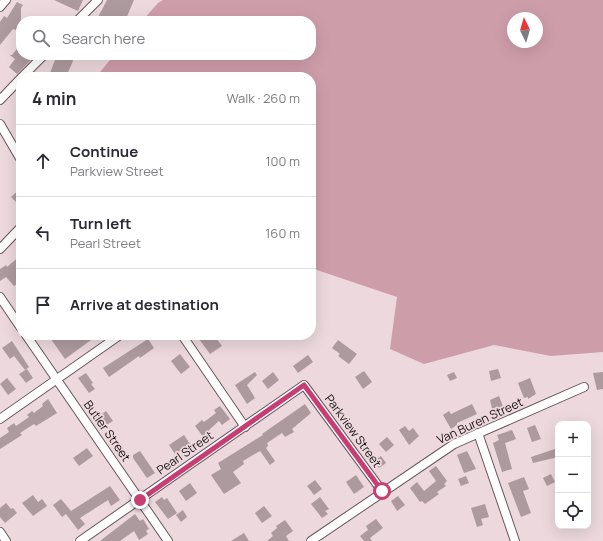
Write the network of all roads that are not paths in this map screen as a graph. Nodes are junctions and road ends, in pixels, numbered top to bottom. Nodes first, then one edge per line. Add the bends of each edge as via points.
1 (6, 0) edge
2 (98, 0) edge
3 (0, 7) edge
4 (82, 16) edge
5 (39, 60) edge
6 (28, 72) edge
7 (16, 84) edge
8 (0, 100) edge
9 (0, 124) edge
10 (16, 151) edge
11 (16, 232) edge
12 (0, 249) edge
13 (0, 297) edge
14 (16, 321) edge
15 (30, 340) edge
16 (113, 340) edge
17 (185, 340) edge
18 (57, 379) junction
19 (304, 385) joint
20 (584, 387) dead end
21 (0, 418) edge
22 (245, 427) junction
23 (478, 433) junction
24 (382, 491) junction
25 (140, 500) junction
26 (0, 532) edge
27 (6, 541) edge
28 (80, 541) edge
29 (168, 541) edge
30 (311, 541) edge
31 (515, 541) edge

1 - 3 street
2 - 4 street
5 - 6 street
7 - 8 street
9 - 10 street
11 - 12 street
13 - 14 street
15 - 18 street, Butler Street
16 - 18 street
17 - 22 street
18 - 21 street
18 - 25 street, Butler Street
19 - 22 street, Pearl Street
19 - 24 street, Parkview Street
20 - 23 street, Van Buren Street
22 - 25 street, Pearl Street
23 - 24 street, Van Buren Street via 444,450
23 - 31 street
24 - 30 street, Van Buren Street
25 - 28 street, Pearl Street
25 - 29 street, Butler Street
26 - 27 street

